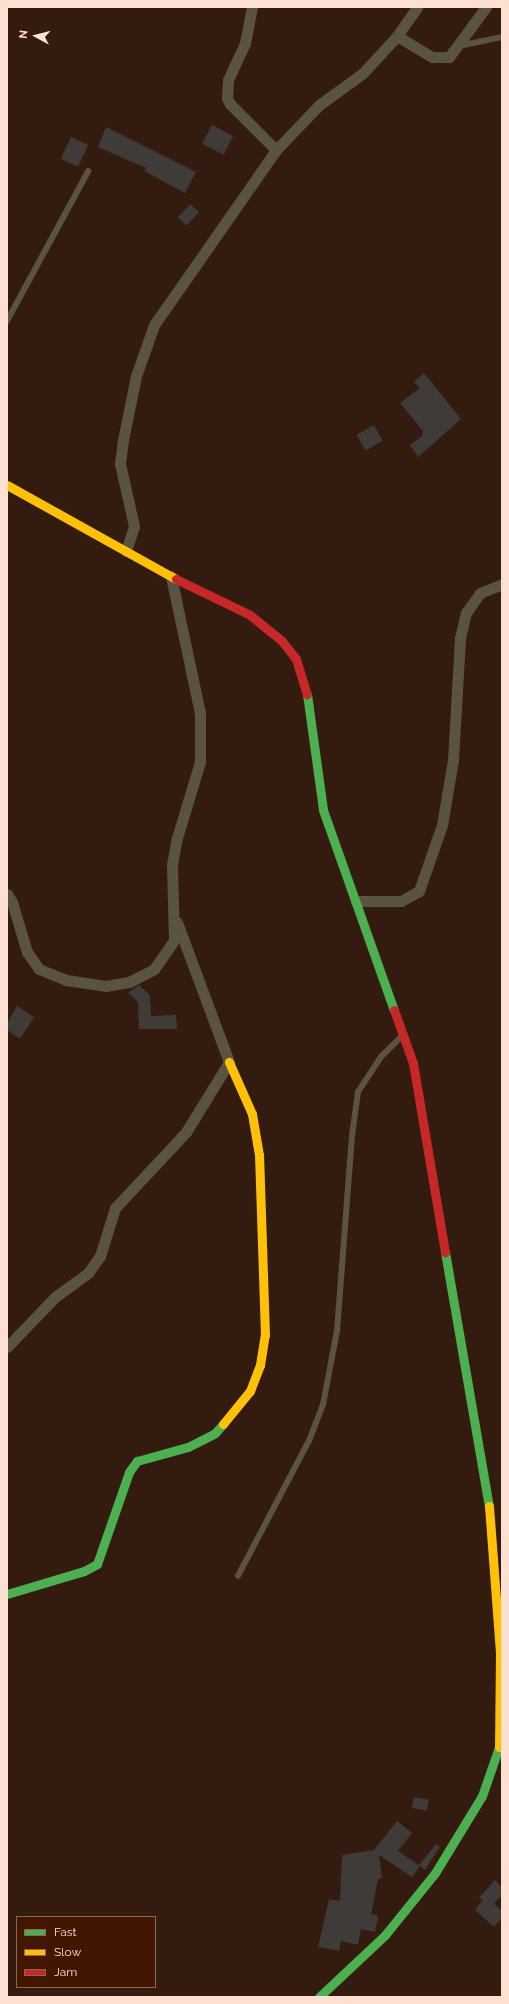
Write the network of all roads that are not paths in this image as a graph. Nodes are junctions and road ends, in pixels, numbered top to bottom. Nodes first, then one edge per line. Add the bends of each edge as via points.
1 (252, 7) edge
2 (417, 7) edge
3 (486, 7) edge
4 (397, 36) junction
5 (502, 37) edge
6 (457, 46) junction
7 (276, 150) junction
8 (88, 172) dead end
9 (7, 321) edge
10 (7, 485) edge
11 (126, 551) junction
12 (170, 576) junction
13 (502, 584) edge
14 (7, 894) edge
15 (356, 901) junction
16 (175, 918) junction
17 (402, 1036) junction
18 (229, 1062) junction
19 (7, 1347) edge
20 (238, 1576) dead end
21 (7, 1594) edge
22 (502, 1739) edge
23 (319, 1997) edge

1 - 7 street via 245,43 228,80 227,98
2 - 4 street
3 - 6 street
4 - 6 street via 440,60 449,57
4 - 7 street via 363,73 319,105
5 - 6 lane
7 - 11 street via 154,325 136,376 120,464 134,526
8 - 9 lane
10 - 11 main road
11 - 12 main road
12 - 15 main road via 250,615 282,641 296,659 306,689 323,810
12 - 16 street via 200,713 200,762 177,838 172,865
13 - 15 street via 480,593 466,613 459,646 453,760 442,825 419,891 401,901
14 - 16 street via 12,902 27,952 39,969 66,980 106,986 129,982 154,969 174,940
15 - 17 main road via 366,937
16 - 18 street
17 - 20 lane via 381,1057 358,1092 352,1136 337,1331 323,1405 309,1441
17 - 22 main road via 412,1063 488,1499 500,1653
18 - 19 street via 186,1132 115,1208 100,1256 88,1273 55,1297
18 - 21 main road via 252,1114 259,1155 265,1335 260,1365 250,1391 215,1433 188,1447 137,1461 129,1472 98,1564 84,1571
22 - 23 main road via 482,1796 435,1873 385,1935

